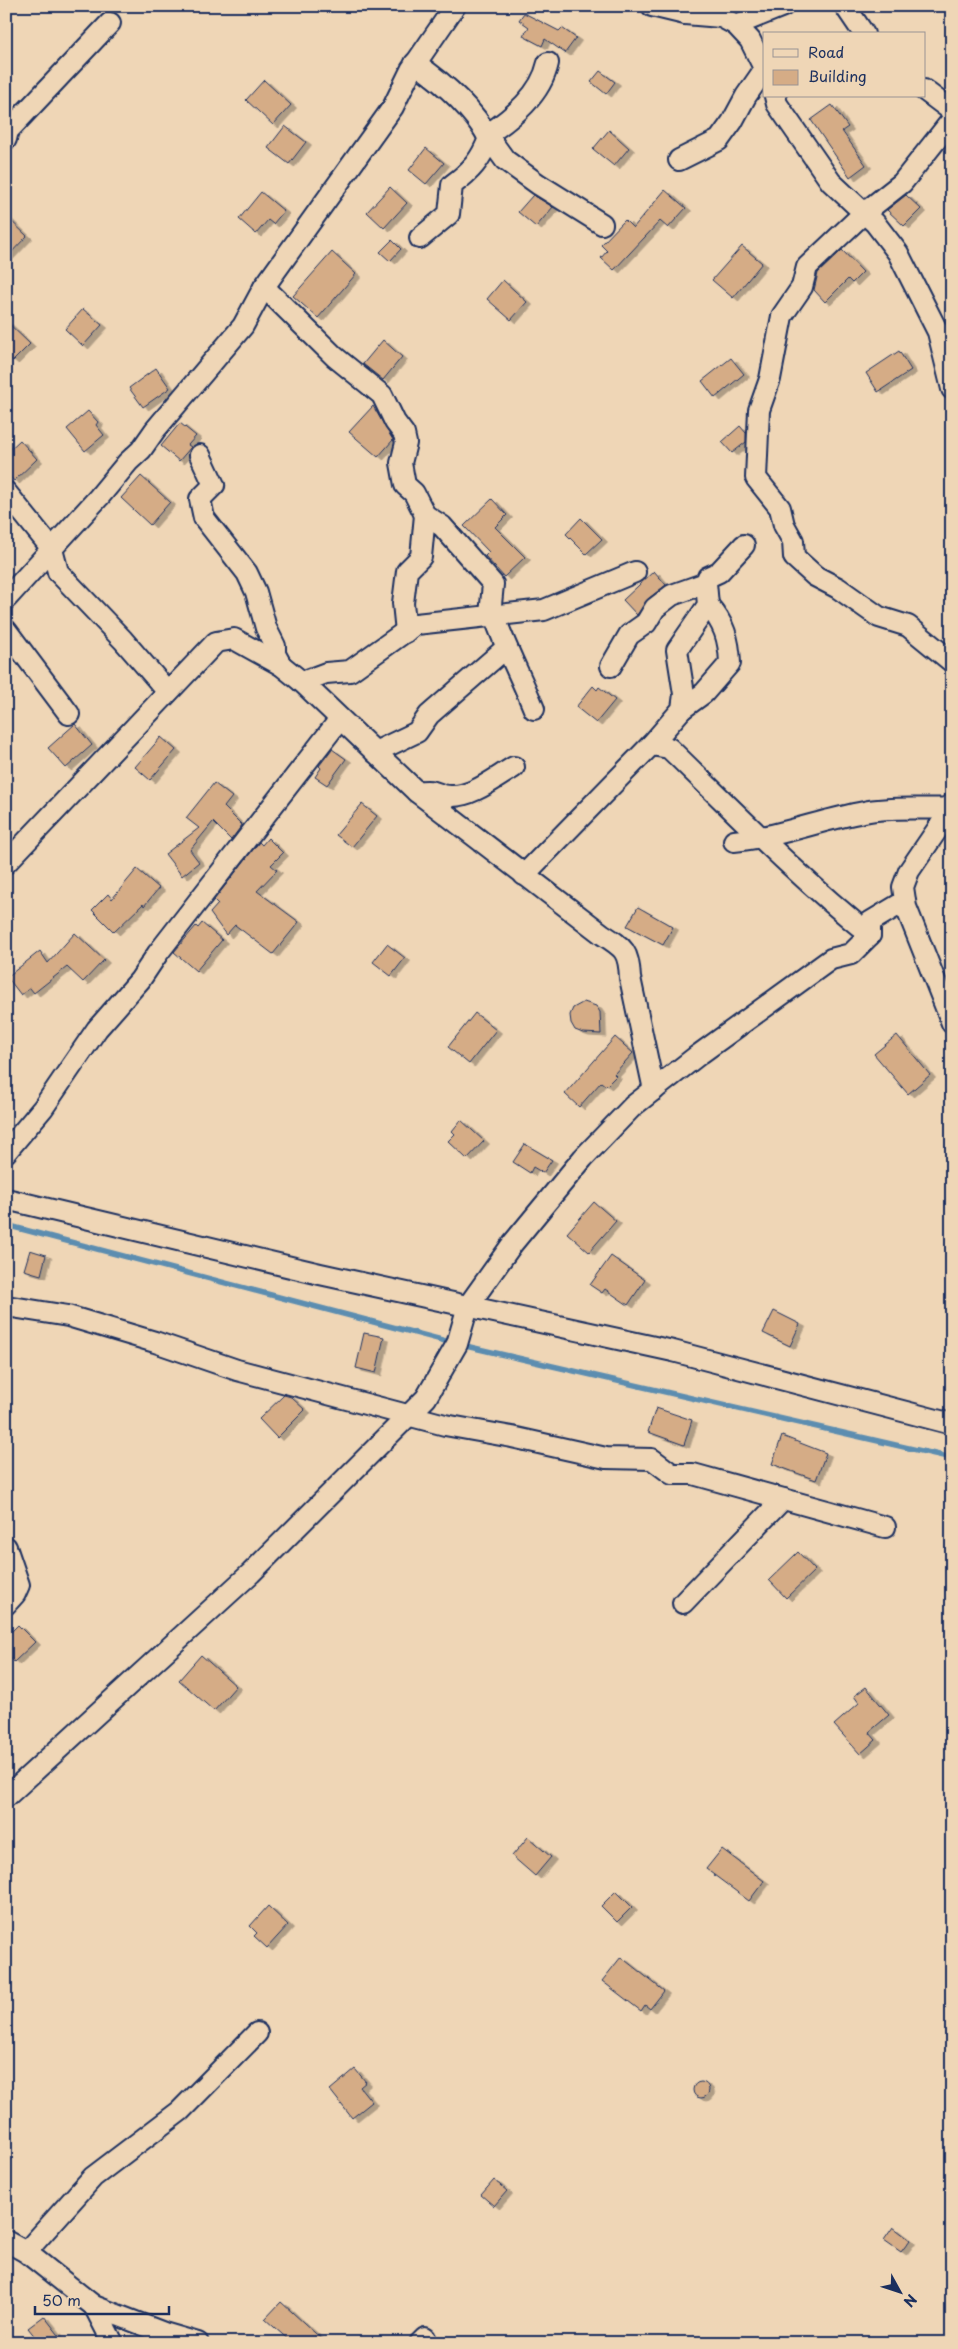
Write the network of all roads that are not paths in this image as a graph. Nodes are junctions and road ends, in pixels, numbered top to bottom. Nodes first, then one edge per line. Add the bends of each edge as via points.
1 (455, 6) edge
2 (652, 6) edge
3 (783, 6) edge
4 (845, 6) edge
5 (110, 23) dead end
6 (736, 25) junction
7 (863, 32) edge
8 (548, 63) dead end
9 (415, 64) junction
10 (763, 67) edge
11 (763, 70) edge
12 (926, 91) edge
13 (775, 98) edge
14 (952, 110) edge
15 (952, 120) edge
16 (488, 136) junction
17 (6, 139) edge
18 (679, 160) dead end
19 (864, 213) junction
20 (602, 224) dead end
21 (420, 238) dead end
22 (264, 288) junction
23 (952, 389) edge
24 (200, 454) dead end
25 (6, 492) edge
26 (425, 515) junction
27 (744, 545) dead end
28 (52, 548) junction
29 (635, 572) dead end
30 (706, 583) junction
31 (6, 599) edge
32 (708, 604) junction
33 (492, 615) junction
34 (6, 630) edge
35 (406, 632) junction
36 (506, 648) junction
37 (952, 662) edge
38 (281, 664) junction
39 (611, 666) dead end
40 (302, 682) junction
41 (168, 692) junction
42 (534, 709) dead end
43 (682, 709) junction
44 (69, 714) dead end
45 (340, 719) junction
46 (651, 745) junction
47 (375, 752) junction
48 (514, 767) dead end
49 (417, 792) junction
50 (951, 807) edge
51 (762, 839) junction
52 (734, 841) dead end
53 (6, 863) edge
54 (524, 875) junction
55 (905, 901) junction
56 (870, 935) junction
57 (952, 1023) edge
58 (654, 1090) junction
59 (6, 1152) edge
60 (6, 1199) edge
61 (6, 1306) edge
62 (468, 1306) junction
63 (407, 1415) junction
64 (952, 1424) edge
65 (783, 1499) junction
66 (885, 1528) dead end
67 (6, 1547) edge
68 (683, 1603) dead end
69 (6, 1604) edge
70 (6, 1796) edge
71 (257, 2032) dead end
72 (6, 2242) edge
73 (26, 2252) junction
74 (94, 2306) junction
75 (113, 2343) edge
76 (198, 2343) edge

1 - 9 street
2 - 6 street via 684,14 721,17
3 - 6 street
4 - 7 street
5 - 17 street via 8,131
6 - 10 street via 750,40
8 - 16 street via 529,100
9 - 16 street via 435,77 480,120
9 - 22 street via 393,107
11 - 18 street via 719,140
12 - 14 street
13 - 19 street via 831,182
15 - 19 street via 902,183
16 - 20 street via 505,160
16 - 21 street via 482,157 471,171 452,185 449,214
19 - 23 street via 898,253 938,332
19 - 37 street via 807,267 802,287 782,316 770,379 759,410 756,478 780,508 794,557 815,576 879,617 908,626
22 - 26 street via 334,356 382,395 404,434 406,443 401,463 405,484 414,493
22 - 28 street via 243,326 141,450
24 - 38 street via 214,485 200,499 204,518 247,573
25 - 28 street
26 - 33 street via 442,526 493,584
26 - 35 street via 421,557 407,571 403,603
27 - 30 street via 719,572 708,577
28 - 31 street
28 - 41 street via 58,572
29 - 33 street via 548,608
30 - 32 street
30 - 39 street via 672,595 655,608 646,623 629,635
32 - 43 street via 676,650 684,694
32 - 43 street via 721,620 730,663 704,693
33 - 35 street via 416,624
33 - 36 street
34 - 44 street
35 - 40 street via 350,671 326,673
36 - 42 street
36 - 47 street via 429,715 417,732
38 - 40 street
38 - 41 street via 234,639 216,642
40 - 45 street
41 - 53 street
43 - 46 street
45 - 47 street
45 - 59 street
46 - 51 street via 668,748
46 - 54 street
47 - 49 street
48 - 49 street via 464,795 449,796 431,789
49 - 54 street
50 - 51 street via 890,808 864,812
50 - 55 street via 909,872 903,887
51 - 52 street
51 - 56 street
54 - 58 street via 622,947 629,960
55 - 56 street via 870,922
55 - 57 street
56 - 58 street via 850,954 831,959
58 - 62 street via 633,1106 583,1158 513,1243
60 - 62 street
61 - 63 street via 68,1316 237,1370
62 - 63 street via 457,1344 426,1398
62 - 64 street via 673,1351
63 - 65 street via 606,1458 652,1458 672,1474 693,1474
63 - 70 street via 251,1573
65 - 66 street
65 - 68 street
67 - 69 street via 19,1585
71 - 73 street via 180,2110 93,2177
72 - 73 street
73 - 74 street
74 - 75 street
74 - 76 street

